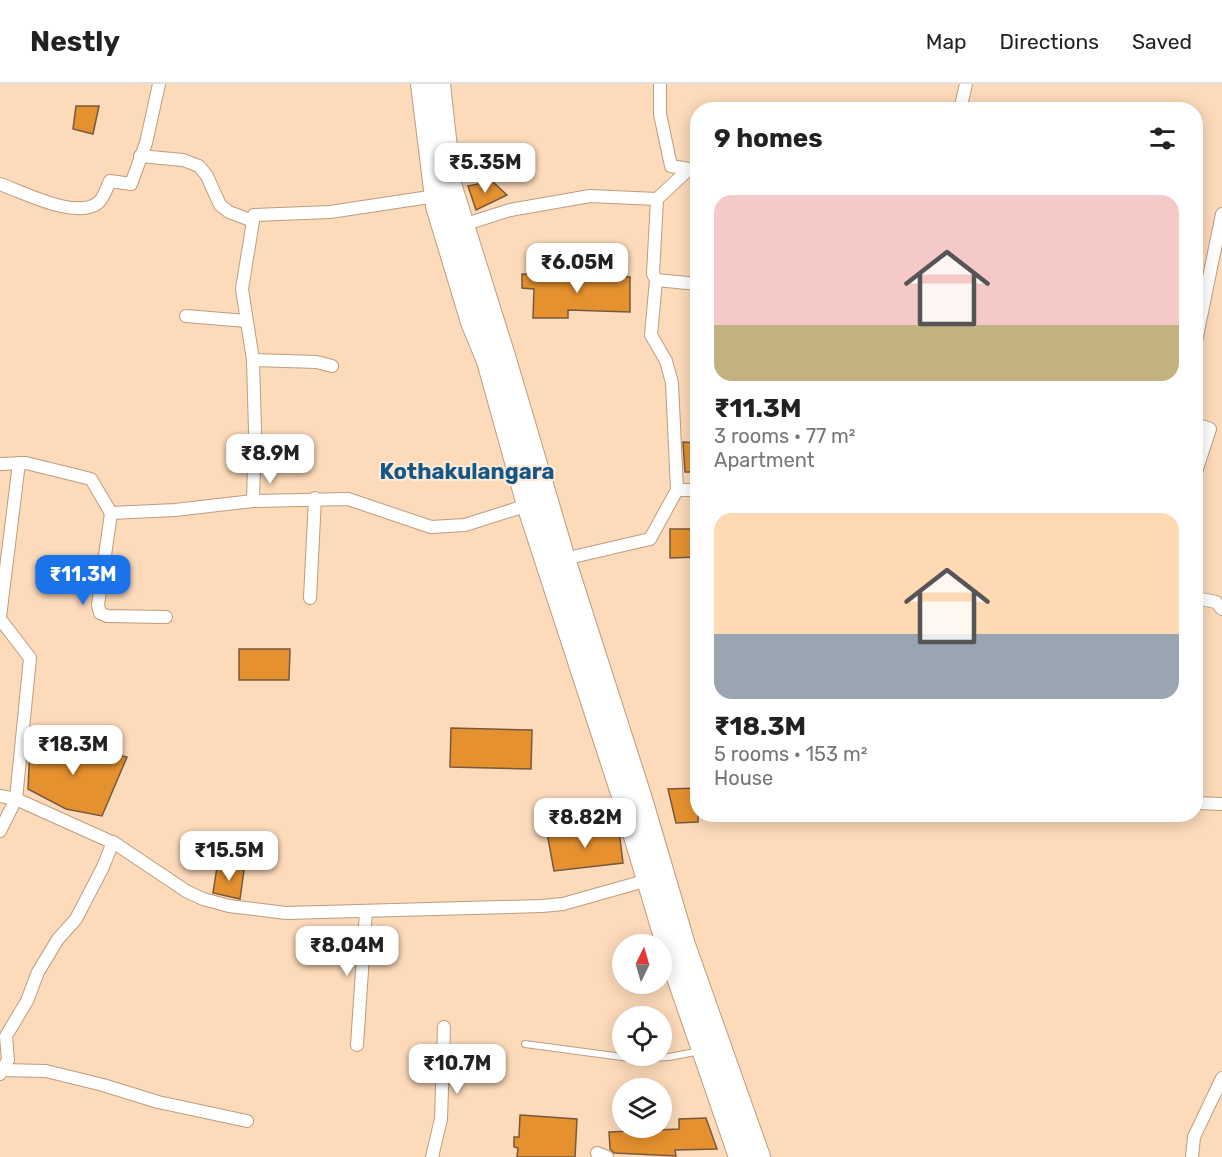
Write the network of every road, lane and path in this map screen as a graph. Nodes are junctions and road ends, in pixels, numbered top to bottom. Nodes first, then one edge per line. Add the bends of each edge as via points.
1 (159, 84) edge
2 (422, 84) edge
3 (439, 84) edge
4 (660, 84) edge
5 (966, 84) edge
6 (962, 102) edge
7 (140, 156) junction
8 (690, 169) edge
9 (690, 172) edge
10 (0, 184) edge
11 (436, 196) junction
12 (657, 199) junction
13 (1222, 214) edge
14 (253, 221) junction
15 (463, 225) junction
16 (656, 280) junction
17 (690, 283) edge
18 (1203, 307) edge
19 (186, 316) dead end
20 (246, 321) junction
21 (253, 360) junction
22 (332, 366) dead end
23 (1216, 430) edge
24 (1203, 457) edge
25 (19, 463) junction
26 (0, 464) edge
27 (677, 490) junction
28 (690, 490) edge
29 (315, 498) junction
30 (253, 501) junction
31 (528, 505) junction
32 (111, 513) junction
33 (564, 559) junction
34 (310, 598) dead end
35 (1203, 600) edge
36 (1222, 609) edge
37 (166, 617) dead end
38 (0, 618) edge
39 (0, 796) edge
40 (16, 800) junction
41 (1203, 803) edge
42 (1222, 804) edge
43 (0, 831) edge
44 (113, 842) junction
45 (648, 880) junction
46 (366, 911) junction
47 (444, 1027) dead end
48 (525, 1044) dead end
49 (357, 1045) dead end
50 (703, 1050) junction
51 (1, 1072) edge
52 (1222, 1078) edge
53 (247, 1121) dead end
54 (742, 1156) edge
55 (432, 1157) edge
56 (1192, 1157) edge

1 - 7 street
2 - 11 highway
3 - 15 highway via 450,184
4 - 8 street via 660,114 671,166
5 - 6 street
7 - 10 street via 131,184 110,181 99,202 83,210 65,208
7 - 14 street via 183,160 199,166 220,205
9 - 12 street
11 - 14 street via 330,212 254,215
11 - 31 highway
12 - 15 street via 590,196 510,210
12 - 16 street
13 - 18 street
14 - 20 street via 242,289
15 - 33 highway
16 - 17 street
16 - 27 street via 651,335 666,361 672,383
19 - 20 street
20 - 21 street
21 - 22 street
21 - 30 street
23 - 24 street
25 - 26 street
25 - 32 street via 91,479
25 - 38 street
27 - 28 street
27 - 33 street via 650,539
29 - 30 street
29 - 31 street via 348,499 431,527 465,525
29 - 34 street
30 - 32 street
31 - 45 highway
32 - 37 street via 100,613
33 - 54 highway via 641,799
35 - 36 street
38 - 40 street via 30,658
39 - 40 street
40 - 43 street
40 - 44 street
41 - 42 street
44 - 46 street via 186,891 212,902 286,913
44 - 51 street via 76,919 38,972 27,1001 6,1036 8,1060
45 - 46 street via 553,906
45 - 50 highway
46 - 49 street
47 - 55 street via 441,1119
48 - 50 lane via 637,1059
50 - 54 highway
51 - 53 street via 46,1071 158,1102
52 - 56 street via 1194,1137

